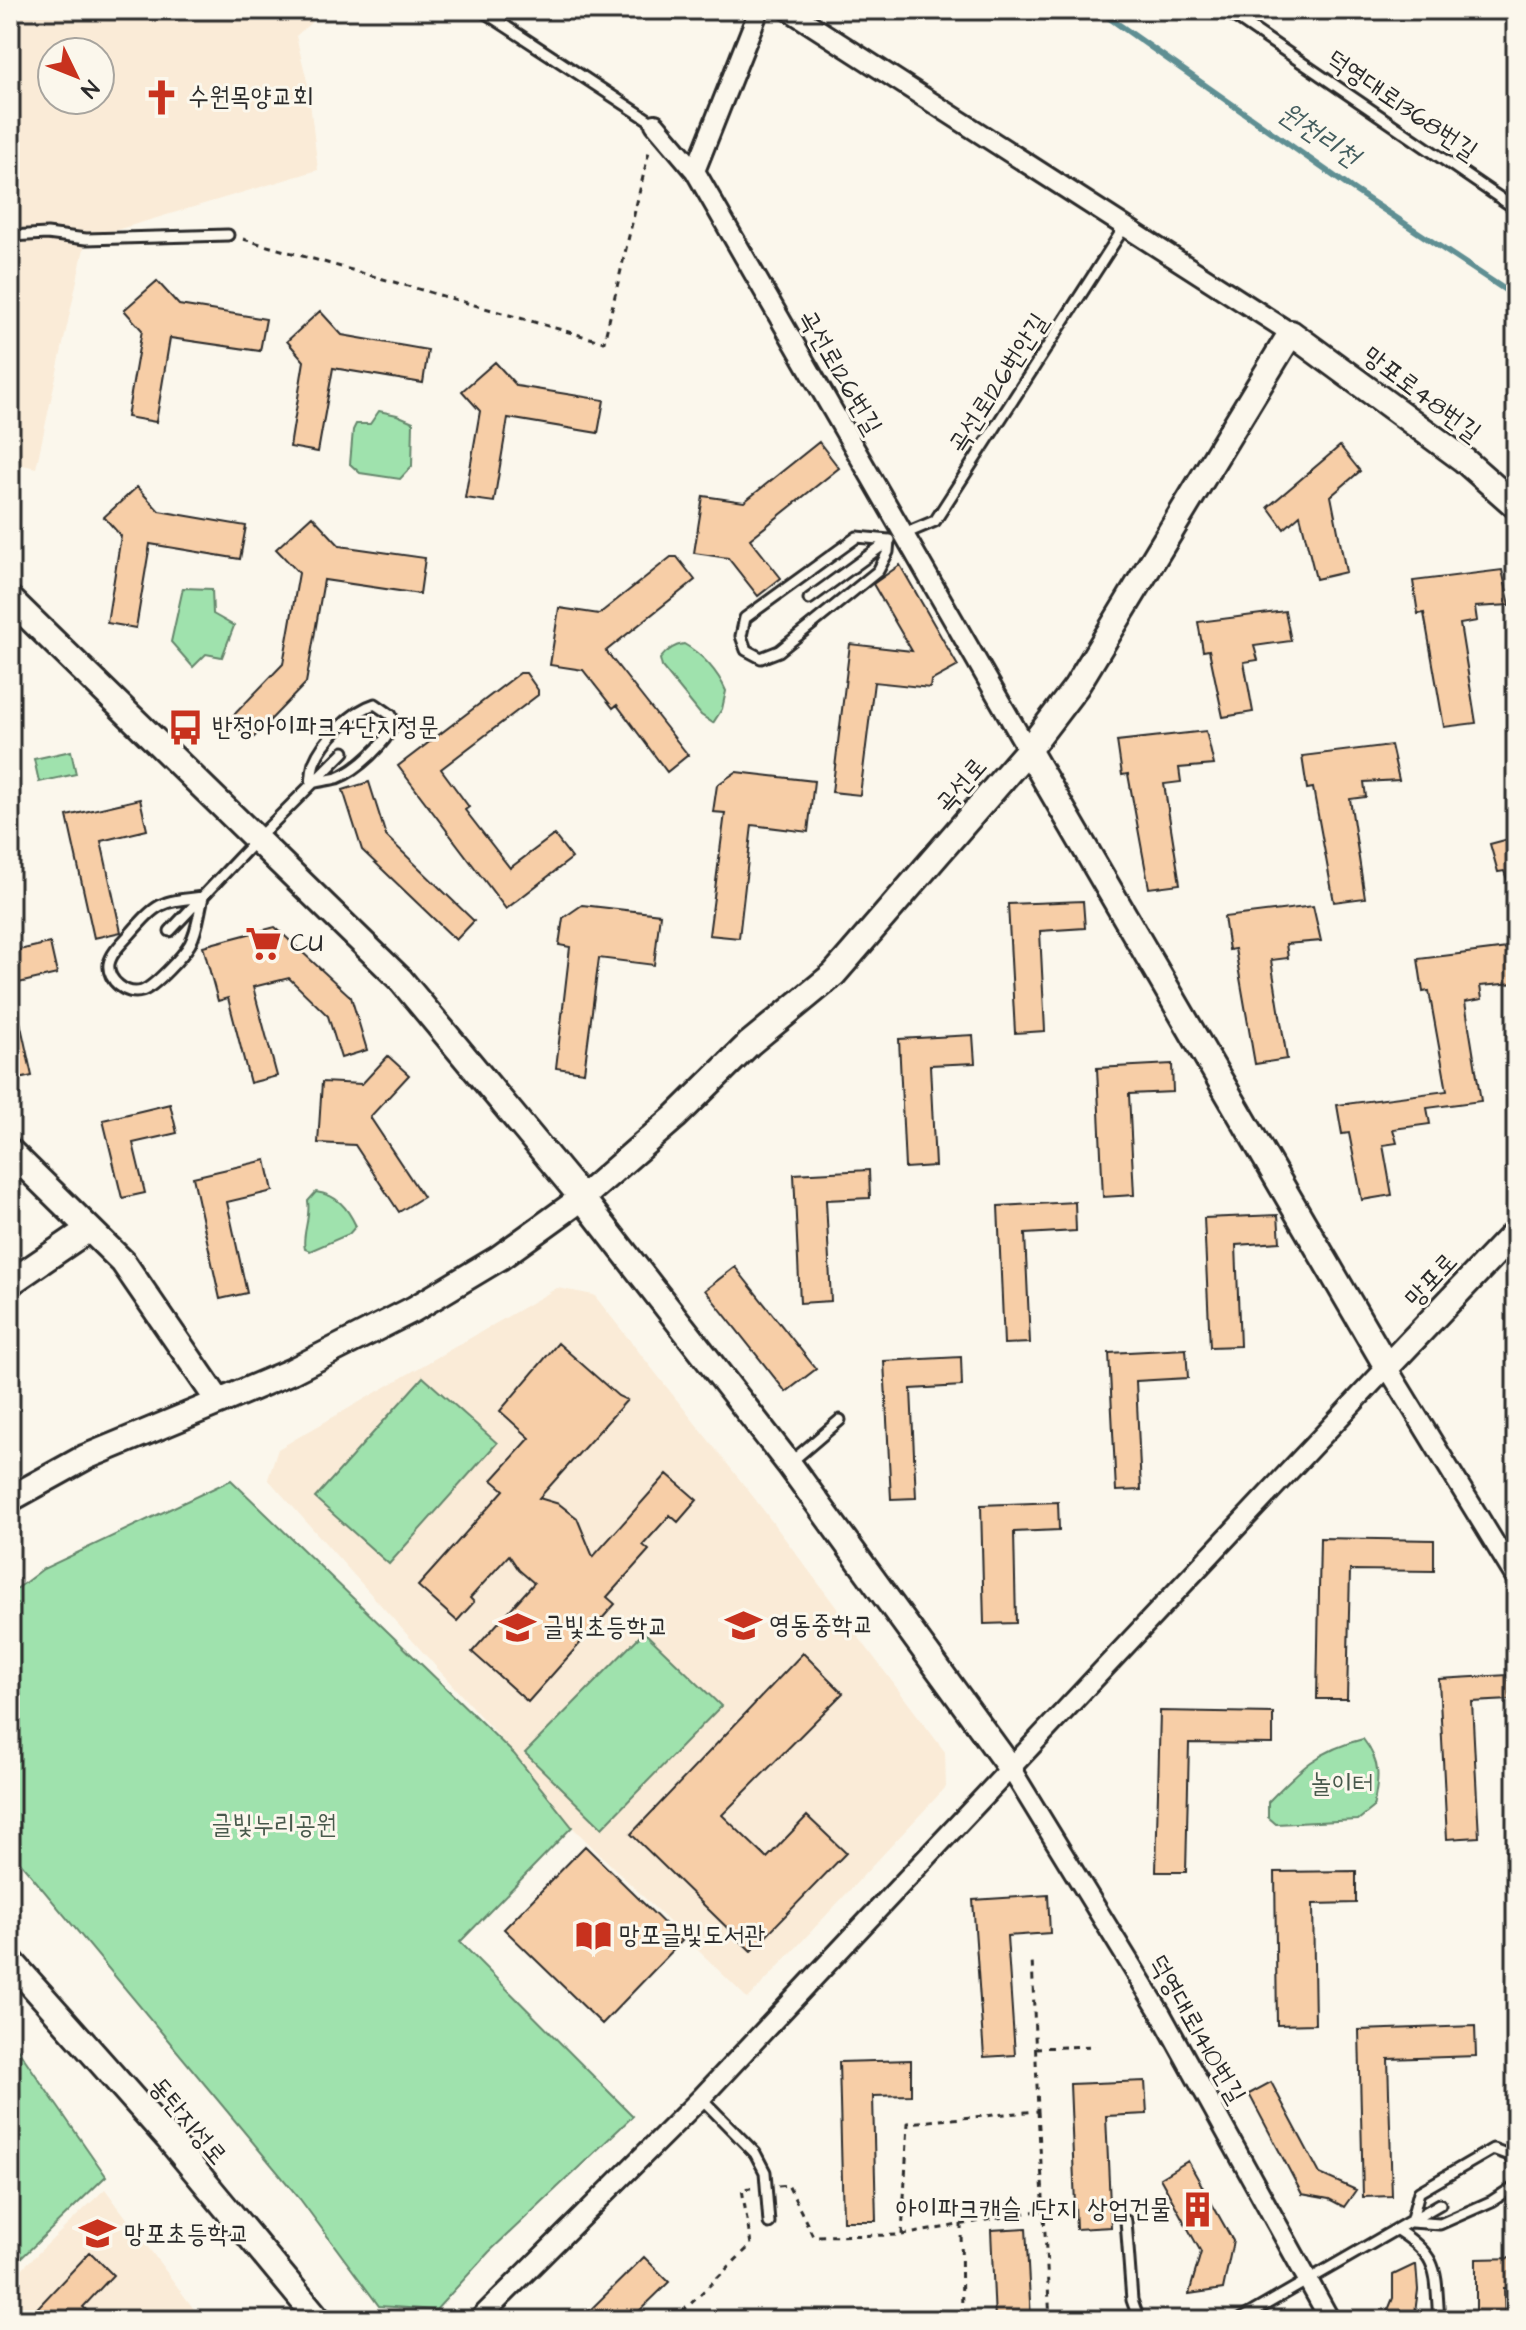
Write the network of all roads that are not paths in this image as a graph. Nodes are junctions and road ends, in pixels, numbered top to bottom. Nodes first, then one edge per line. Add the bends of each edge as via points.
1 (481, 10) edge
2 (759, 10) edge
3 (788, 10) edge
4 (1225, 10) edge
5 (655, 124) joint
6 (695, 171) junction
7 (1516, 209) edge
8 (1125, 226) junction
9 (228, 235) road end
10 (10, 236) edge
11 (1291, 333) junction
12 (1516, 506) edge
13 (898, 535) junction
14 (10, 599) edge
15 (809, 599) dead end
16 (1028, 750) junction
17 (344, 752) dead end
18 (311, 783) junction
19 (257, 839) junction
20 (203, 897) junction
21 (170, 931) dead end
22 (10, 1151) edge
23 (582, 1198) junction
24 (89, 1229) junction
25 (1516, 1231) edge
26 (10, 1283) edge
27 (1387, 1367) junction
28 (219, 1402) junction
29 (840, 1420) dead end
30 (789, 1464) junction
31 (10, 1499) edge
32 (1516, 1578) edge
33 (1011, 1769) junction
34 (10, 1960) edge
35 (701, 2098) junction
36 (1516, 2168) edge
37 (1516, 2181) edge
38 (1440, 2204) dead end
39 (1126, 2221) dead end
40 (1411, 2222) junction
41 (769, 2223) dead end
42 (1397, 2230) junction
43 (1309, 2281) junction
44 (312, 2316) edge
45 (478, 2320) edge
46 (1139, 2320) edge
47 (1239, 2320) edge
48 (1330, 2320) edge
49 (1439, 2320) edge

1 - 5 lane
2 - 6 street
3 - 8 street
4 - 7 lane, 덕영대로1368번길
5 - 6 street, 곡선로126번길
6 - 13 street, 곡선로126번길
8 - 11 street
8 - 13 lane, 곡선로126번안길 via 935,521
9 - 10 lane
11 - 12 street, 망포로48번길 via 1464,460
11 - 16 street, 곡선로 via 1076,687
13 - 13 lane via 878,571 779,651 761,658 746,650 741,636 745,618 857,537
13 - 15 lane, 곡선로126번안길
13 - 16 street, 곡선로126번길
14 - 19 street
16 - 23 street, 곡선로 via 834,974 749,1044
16 - 27 street
17 - 18 lane
18 - 18 lane via 340,777 362,762 390,734 391,715 375,704 343,723 314,763
18 - 19 lane
19 - 20 lane
19 - 23 street via 400,979
20 - 20 lane via 189,946 153,985 140,992 119,986 110,976 109,963 148,913 164,902
20 - 21 lane
22 - 24 street
23 - 28 street, 곡선로 via 499,1258 414,1309
23 - 30 street
24 - 26 street
24 - 28 street via 123,1262
25 - 27 street, 망포로
27 - 32 street
27 - 33 street
28 - 31 street, 곡선로 via 86,1457
29 - 30 lane
30 - 33 street
33 - 35 street
33 - 43 street, 덕영대로1410번길 via 1161,2014
34 - 44 street, 동탄지성로 via 168,2138
35 - 41 lane via 755,2153 765,2172
35 - 45 street
36 - 40 lane via 1509,2155 1493,2149 1470,2160 1419,2192
37 - 40 lane via 1492,2201 1440,2224
38 - 40 lane
39 - 46 lane via 1132,2300
40 - 42 lane
42 - 43 lane
42 - 49 lane via 1430,2256
43 - 47 lane
43 - 48 street, 덕영대로1410번길

